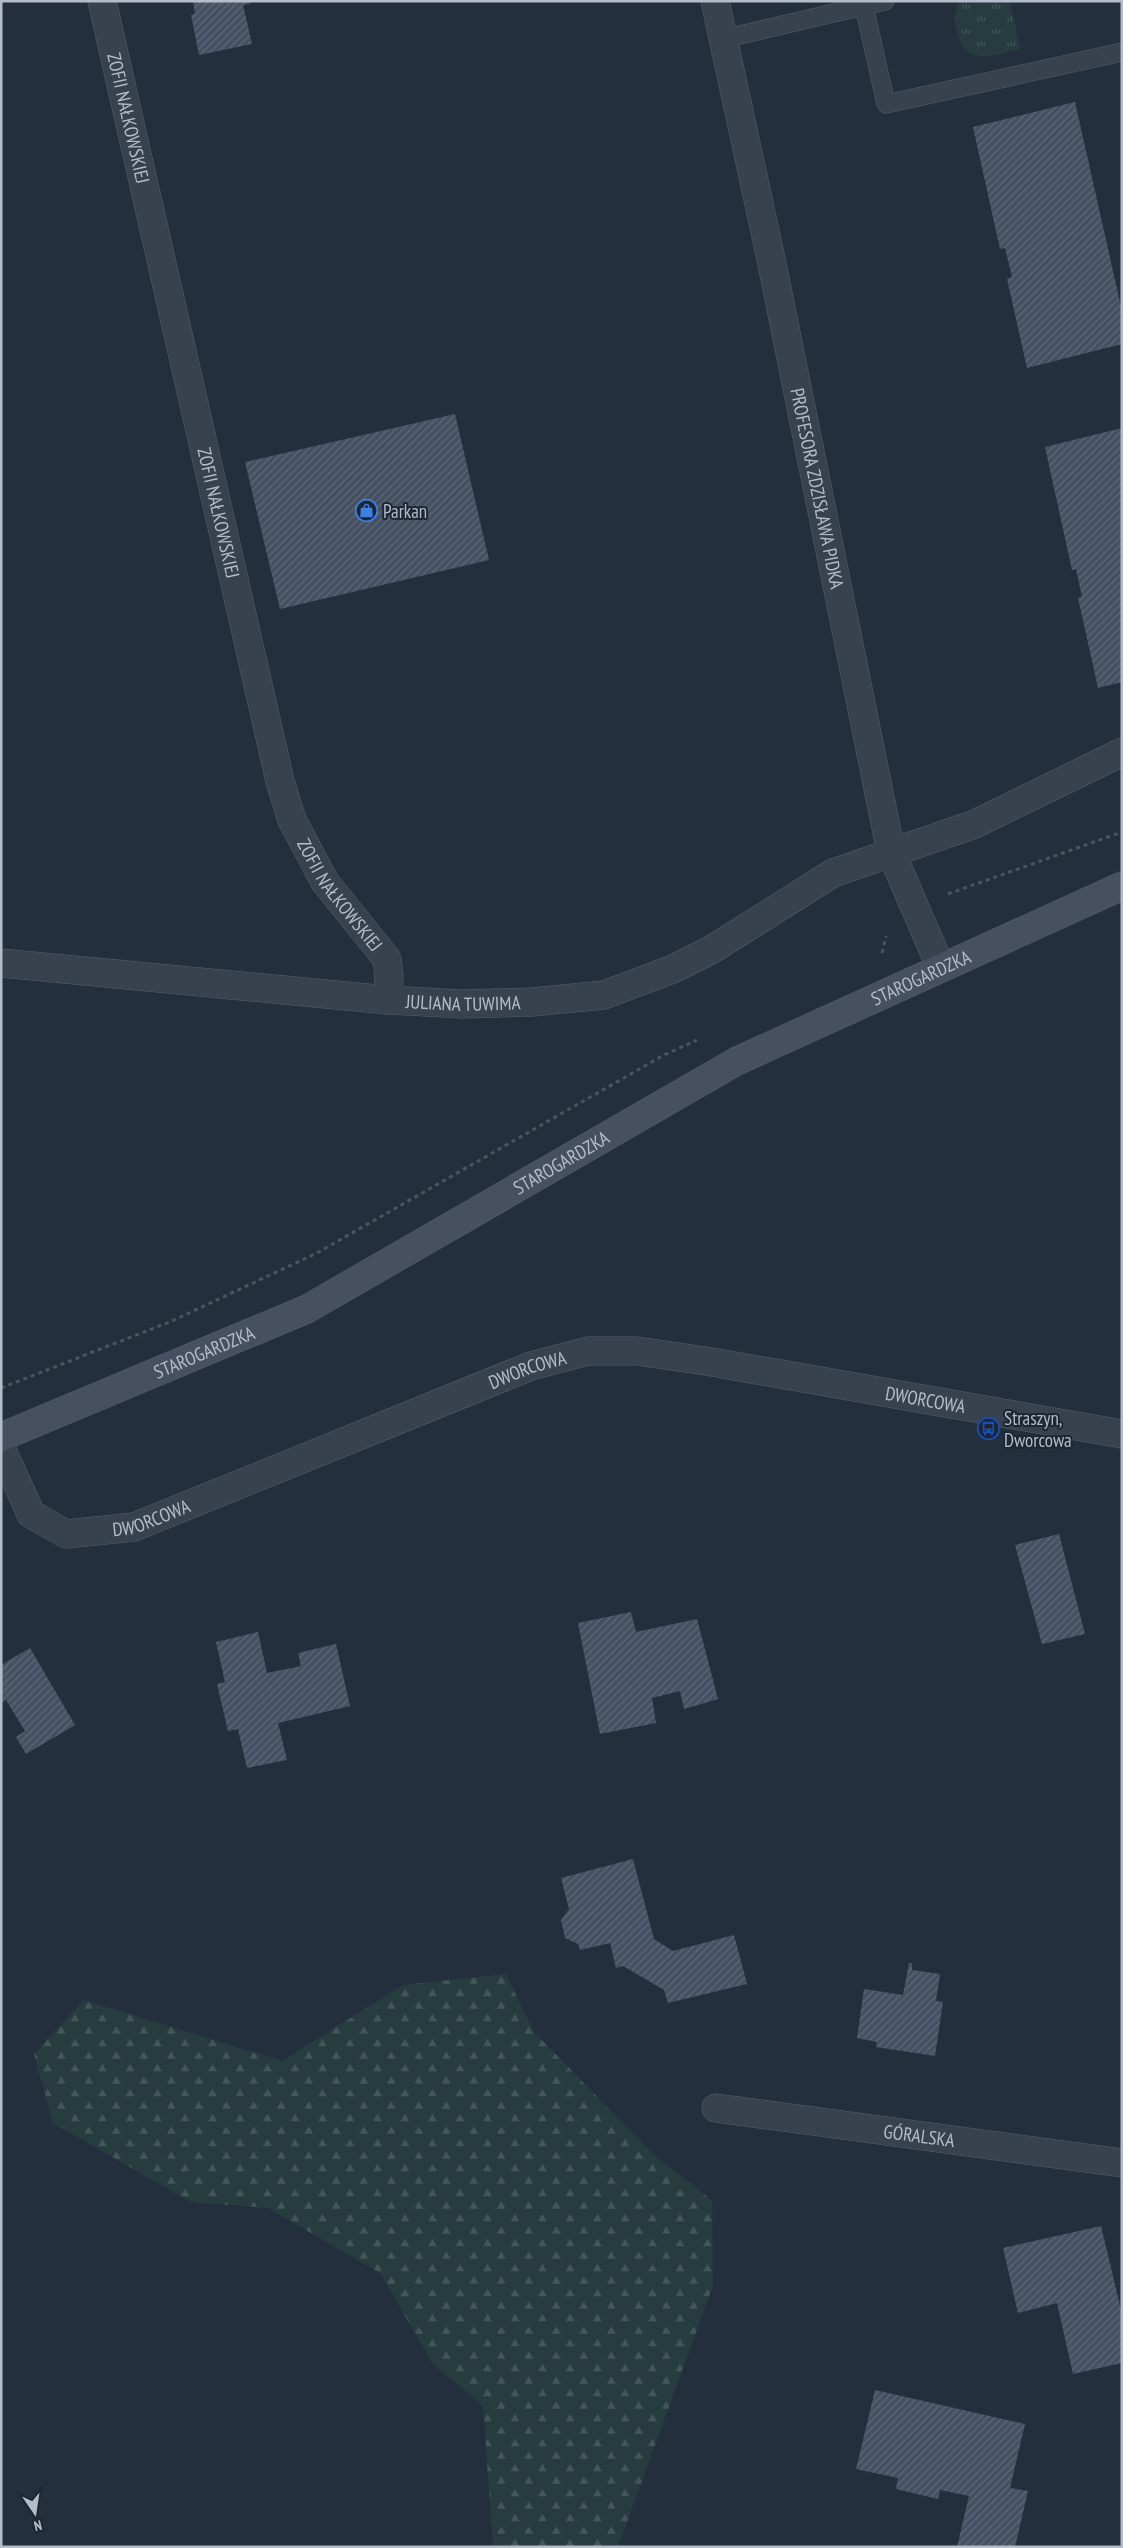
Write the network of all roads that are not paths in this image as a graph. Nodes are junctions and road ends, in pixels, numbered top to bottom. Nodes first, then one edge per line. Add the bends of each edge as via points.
1 (102, 1) edge
2 (715, 1) edge
3 (885, 1) edge
4 (864, 6) junction
5 (833, 7) edge
6 (723, 39) junction
7 (1122, 52) edge
8 (1122, 752) edge
9 (891, 852) junction
10 (1122, 886) edge
11 (1, 962) edge
12 (941, 968) junction
13 (388, 1000) junction
14 (1122, 1434) edge
15 (1, 1437) edge
16 (1, 1448) edge
17 (716, 2108) dead end
18 (1122, 2163) edge

1 - 13 street, ZOFII NAŁKOWSKIEJ via 280,781 292,820 325,882 387,959
2 - 6 street, PROFESORA ZDZISŁAWA PIDKA
3 - 4 lane
4 - 5 lane
4 - 7 lane via 886,104
5 - 6 lane
6 - 9 street, PROFESORA ZDZISŁAWA PIDKA via 773,268
8 - 9 street, JULIANA TUWIMA via 975,824
9 - 12 street, PROFESORA ZDZISŁAWA PIDKA
9 - 13 street, JULIANA TUWIMA via 833,873 711,950 673,969 604,995 462,1004
10 - 12 main road, STAROGARDZKA
11 - 13 street, JULIANA TUWIMA
12 - 15 main road, STAROGARDZKA via 737,1061 307,1309
14 - 16 street, DWORCOWA via 706,1361 637,1351 588,1351 531,1366 134,1527 66,1534 31,1514
17 - 18 street, GÓRALSKA

